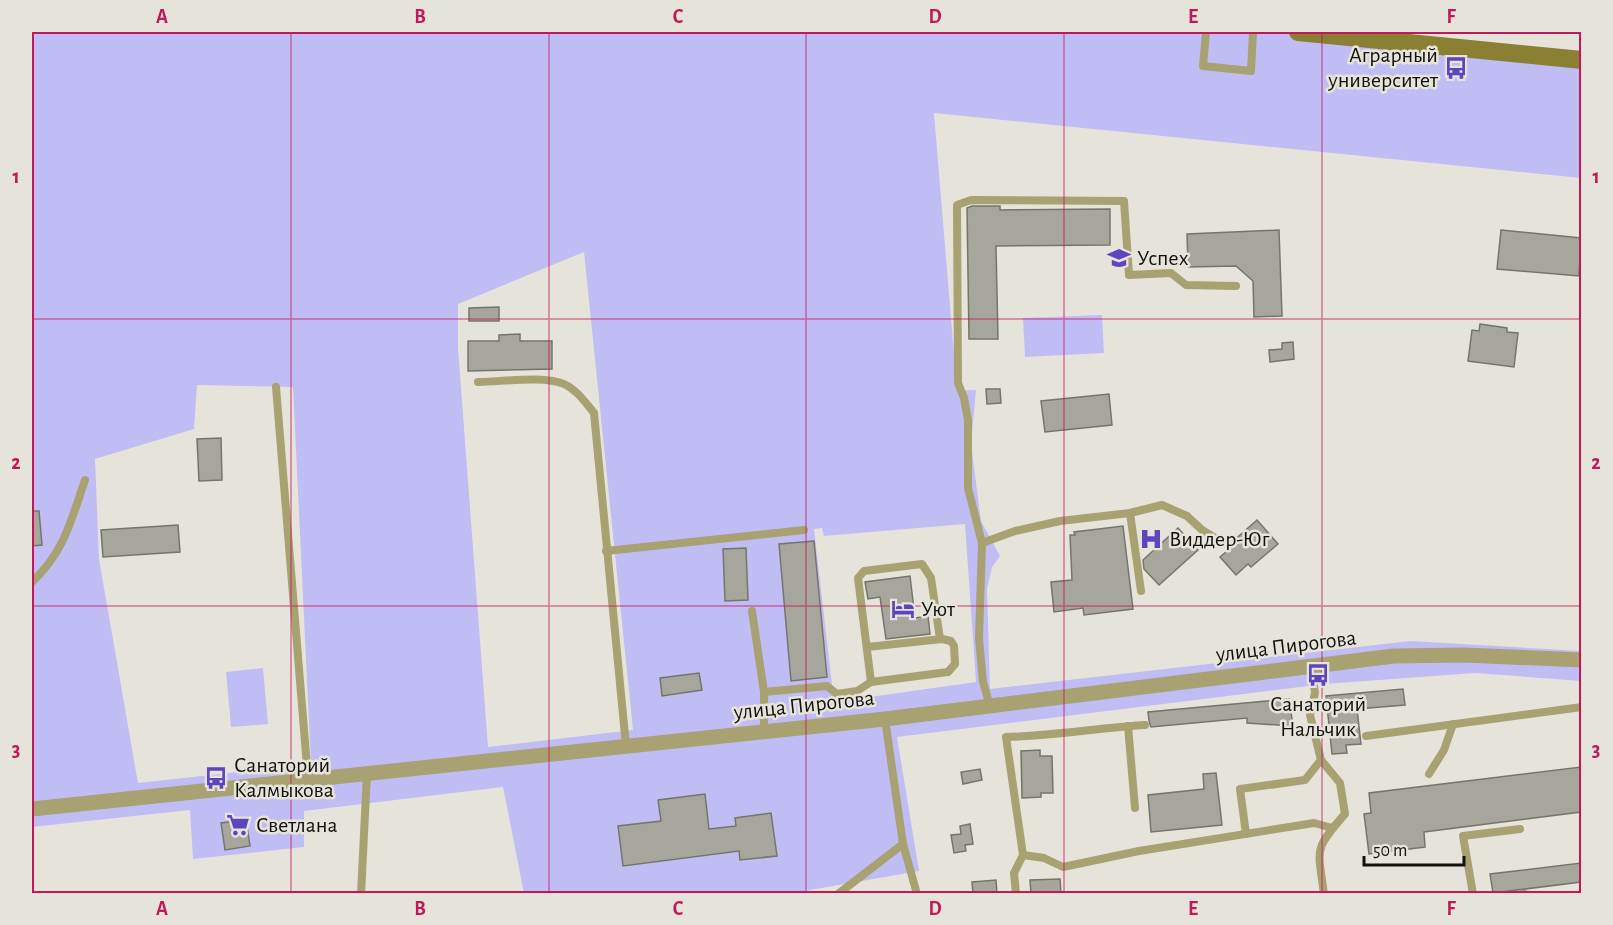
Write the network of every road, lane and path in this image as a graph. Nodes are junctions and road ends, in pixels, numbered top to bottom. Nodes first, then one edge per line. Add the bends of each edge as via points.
1 (1206, 32) edge
2 (1253, 32) edge
3 (1298, 32) edge
4 (1581, 60) edge
5 (1236, 286) dead end
6 (478, 382) dead end
7 (276, 387) dead end
8 (85, 480) dead end
9 (1130, 513) junction
10 (804, 530) dead end
11 (1215, 538) dead end
12 (982, 543) junction
13 (606, 551) junction
14 (32, 582) edge
15 (1141, 591) dead end
16 (752, 611) dead end
17 (940, 639) junction
18 (867, 647) junction
19 (1581, 660) edge
20 (1311, 666) junction
21 (871, 682) junction
22 (764, 692) junction
23 (990, 706) junction
24 (1581, 707) edge
25 (885, 719) junction
26 (1453, 724) junction
27 (1145, 725) dead end
28 (1128, 726) junction
29 (764, 731) junction
30 (1366, 736) dead end
31 (626, 746) junction
32 (1321, 760) junction
33 (367, 774) junction
34 (1429, 774) dead end
35 (308, 779) junction
36 (32, 808) edge
37 (1134, 808) dead end
38 (1332, 828) junction
39 (1520, 829) dead end
40 (1246, 834) junction
41 (903, 844) junction
42 (1023, 855) junction
43 (361, 894) edge
44 (838, 894) edge
45 (917, 894) edge
46 (1016, 894) edge
47 (1324, 894) edge
48 (1473, 894) edge
49 (1520, 894) edge
50 (1525, 894) edge

1 - 2 lane via 1203,66 1251,71
3 - 4 main road
5 - 12 lane via 1186,285 1171,273 1129,275 1124,201 972,200 957,205 957,383 968,420 968,488
6 - 13 lane via 562,383 577,392 594,413
7 - 35 lane
8 - 14 lane via 65,541 48,567
9 - 11 lane via 1162,505 1187,516
9 - 12 lane via 1060,521
9 - 15 lane
10 - 13 lane
12 - 23 lane via 980,639 983,682
13 - 31 lane
16 - 22 lane
17 - 18 lane
17 - 18 lane via 931,578 922,564 914,563 870,569 860,575
17 - 21 lane via 951,641 954,646 954,664 948,672
18 - 21 lane
19 - 20 street, улица Пирогова via 1426,654
20 - 23 street, улица Пирогова
20 - 32 lane via 1315,693 1311,715
21 - 22 lane via 857,690 837,693 827,686
22 - 29 lane
23 - 25 street, улица Пирогова
24 - 26 lane
25 - 29 street, улица Пирогова
25 - 41 lane
26 - 30 lane
26 - 34 lane via 1444,750
27 - 28 lane
28 - 37 lane
28 - 42 lane via 1006,737
29 - 31 street, улица Пирогова
31 - 33 street, улица Пирогова
32 - 38 lane via 1340,783 1345,814
32 - 40 lane via 1305,780 1240,789
33 - 35 street, улица Пирогова
33 - 43 lane
35 - 36 street, улица Пирогова
38 - 40 lane via 1314,823
38 - 47 lane via 1322,840 1318,854
39 - 48 lane via 1463,836
40 - 42 lane via 1063,867 1044,858
41 - 44 lane
41 - 45 lane
42 - 46 lane via 1014,873
49 - 50 lane

